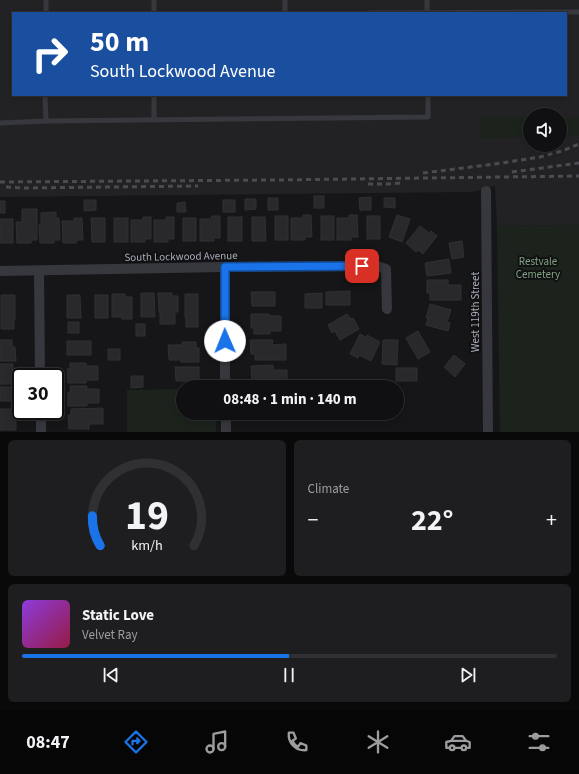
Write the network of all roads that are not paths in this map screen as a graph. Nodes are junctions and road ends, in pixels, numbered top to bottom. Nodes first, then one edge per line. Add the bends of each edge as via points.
1 (46, 0) edge
2 (154, 0) edge
3 (285, 0) edge
4 (427, 0) edge
5 (46, 12) edge
6 (154, 12) edge
7 (285, 12) edge
8 (427, 12) edge
9 (567, 12) edge
10 (579, 12) edge
11 (45, 96) edge
12 (154, 96) edge
13 (428, 96) edge
14 (154, 120) junction
15 (46, 121) junction
16 (0, 123) edge
17 (486, 191) dead end
18 (225, 267) junction
19 (0, 271) edge
20 (39, 271) junction
21 (387, 309) dead end
22 (40, 368) edge
23 (225, 380) edge
24 (41, 420) edge
25 (226, 420) edge
26 (41, 432) edge
27 (226, 432) edge
28 (488, 432) edge

1 - 5 lane
2 - 6 lane
3 - 7 lane
4 - 8 lane
9 - 10 lane
11 - 15 lane
12 - 14 lane
13 - 14 lane via 428,117
14 - 15 lane
15 - 16 lane
17 - 28 street, West 119th Street
18 - 20 street, South Lockwood Avenue
18 - 21 street, South Lockwood Avenue via 377,266 386,269
18 - 23 street
19 - 20 street, South Lockwood Avenue
20 - 22 street
24 - 26 street
25 - 27 street

